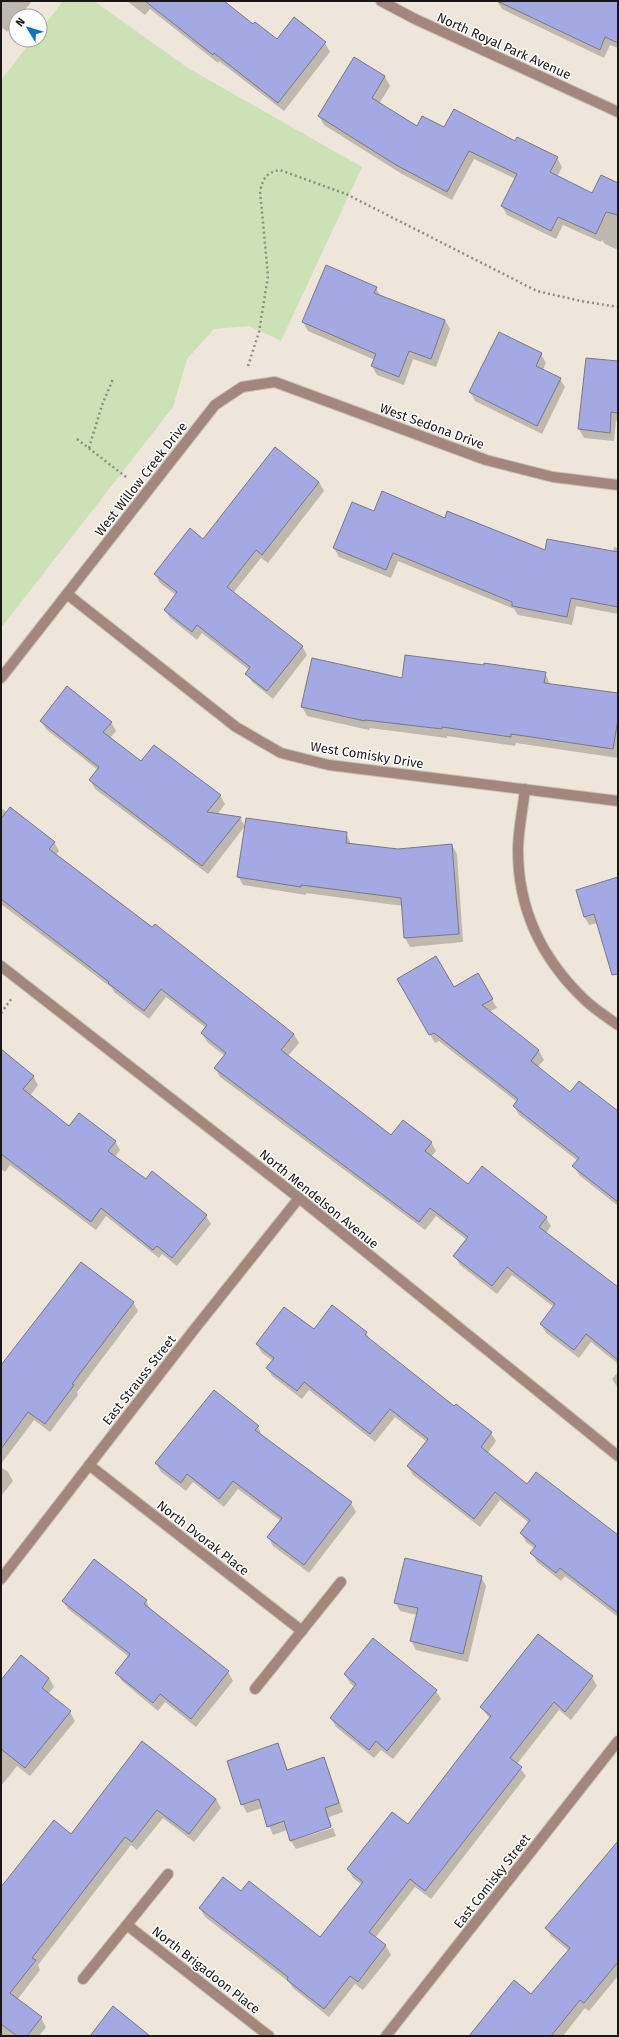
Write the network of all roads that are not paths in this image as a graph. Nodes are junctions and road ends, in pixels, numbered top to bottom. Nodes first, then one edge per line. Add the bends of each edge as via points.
1 (381, 1) edge
2 (618, 112) edge
3 (242, 387) joint
4 (618, 485) edge
5 (67, 594) junction
6 (1, 678) edge
7 (525, 789) junction
8 (618, 801) edge
9 (1, 966) edge
10 (618, 1025) edge
11 (299, 1198) junction
12 (618, 1456) edge
13 (89, 1465) junction
14 (1, 1579) edge
15 (341, 1582) dead end
16 (302, 1631) junction
17 (255, 1689) dead end
18 (618, 1741) edge
19 (168, 1874) dead end
20 (127, 1925) junction
21 (83, 1979) dead end
22 (269, 2036) edge
23 (386, 2036) edge

1 - 2 street, North Royal Park Avenue
3 - 4 street, West Sedona Drive via 275,382 486,460 553,477
3 - 5 street, West Willow Creek Drive via 215,405
5 - 6 street, West Willow Creek Drive
5 - 7 street, West Comisky Drive via 236,726 281,753 329,765
7 - 8 street, West Comisky Drive
7 - 10 street via 518,850 521,888 531,925 553,966 585,1000
9 - 11 street, North Mendelson Avenue
11 - 12 street, North Mendelson Avenue
11 - 13 street, East Strauss Street
13 - 14 street, East Strauss Street
13 - 16 street, North Dvorak Place
15 - 16 street
16 - 17 street
18 - 23 street, East Comisky Street
19 - 20 street
20 - 21 street
20 - 22 street, North Brigadoon Place

